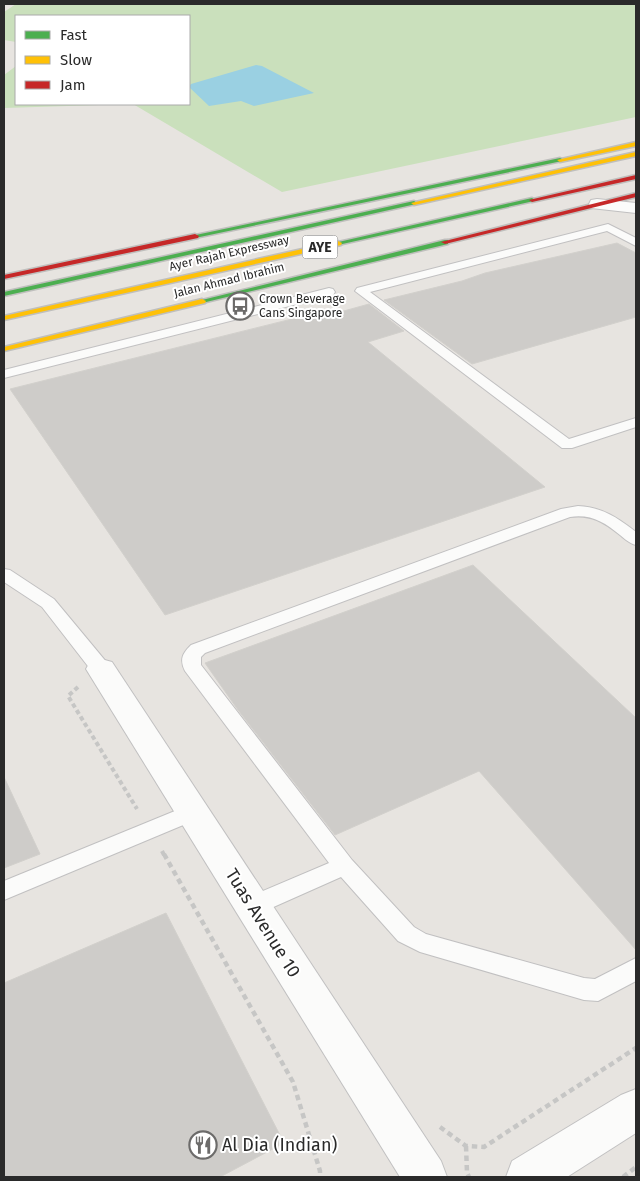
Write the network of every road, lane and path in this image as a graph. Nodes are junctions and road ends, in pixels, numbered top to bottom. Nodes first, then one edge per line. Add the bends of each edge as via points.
1 (636, 144) edge
2 (636, 154) edge
3 (636, 177) edge
4 (636, 195) edge
5 (597, 204) junction
6 (636, 208) edge
7 (636, 243) edge
8 (4, 277) edge
9 (329, 292) dead end
10 (4, 294) edge
11 (4, 318) edge
12 (4, 349) edge
13 (4, 374) edge
14 (636, 422) edge
15 (636, 540) edge
16 (4, 574) edge
17 (101, 669) junction
18 (192, 812) junction
19 (150, 829) junction
20 (344, 866) junction
21 (4, 892) edge
22 (252, 906) junction
23 (636, 969) edge
24 (636, 1048) edge
25 (636, 1109) edge
26 (437, 1126) dead end
27 (466, 1146) junction
28 (636, 1167) edge
29 (320, 1177) edge
30 (425, 1177) edge
31 (469, 1177) edge
32 (528, 1177) edge
33 (623, 1177) edge

1 - 8 main road via 317,208
2 - 10 main road, Ayer Rajah Expressway / AYE
3 - 11 main road, Ayer Rajah Expressway / AYE
4 - 5 main road, Jalan Ahmad Ibrahim
5 - 6 street
5 - 12 main road, Jalan Ahmad Ibrahim
7 - 14 lane via 608,227 361,291 567,445
9 - 13 lane
15 - 20 lane via 599,513 588,510 567,512 198,649 191,656 192,666
16 - 17 lane via 48,603
17 - 18 street, Tuas Avenue 10
17 - 19 path via 68,696
18 - 19 lane
18 - 22 street, Tuas Avenue 10
19 - 21 lane
19 - 29 path via 293,1082
20 - 22 lane
20 - 23 lane via 406,934 420,942 584,989 598,990
22 - 30 street, Tuas Avenue 10
24 - 27 path via 484,1147
25 - 32 street
26 - 27 path
27 - 31 path
28 - 33 path

